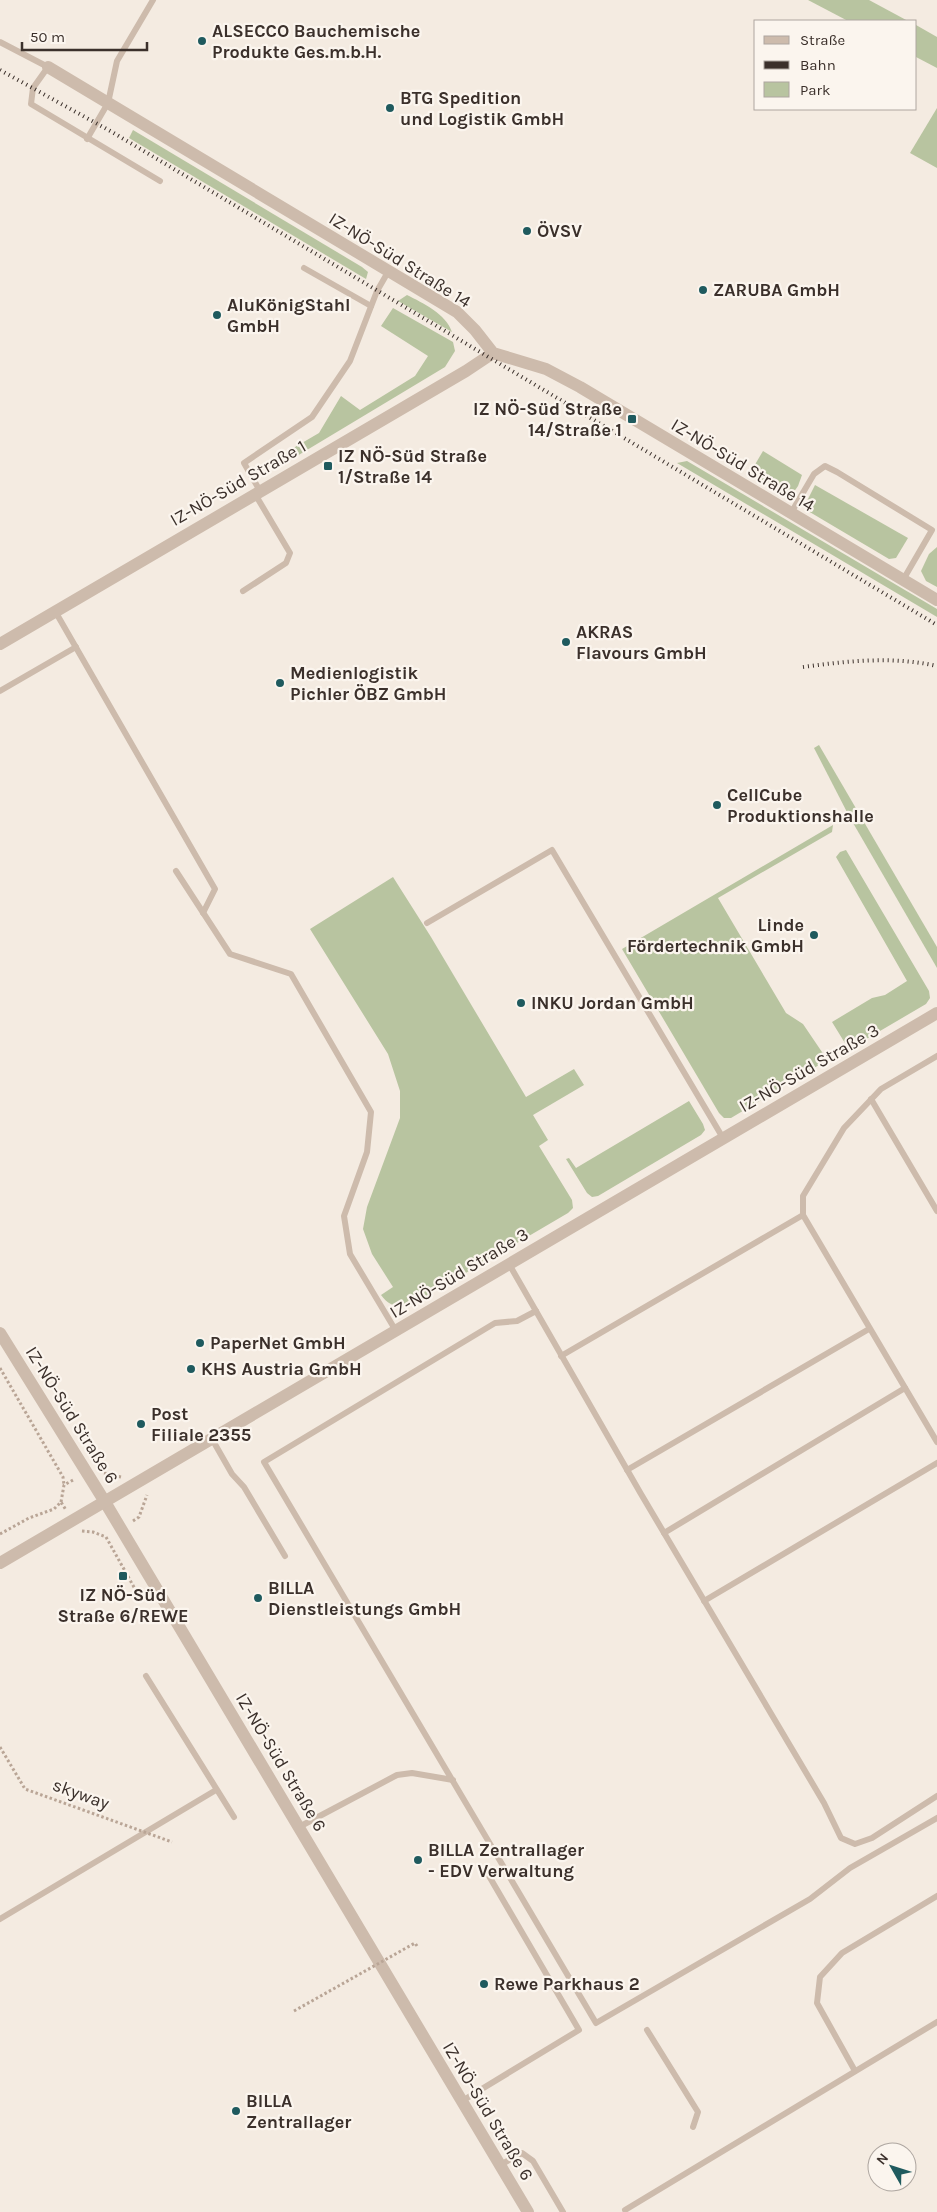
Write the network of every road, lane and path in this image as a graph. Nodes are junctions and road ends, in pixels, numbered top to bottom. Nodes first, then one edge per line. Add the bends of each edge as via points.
1 (153, 0) edge
2 (0, 42) edge
3 (48, 67) junction
4 (108, 103) junction
5 (87, 138) junction
6 (160, 182) dead end
7 (304, 268) dead end
8 (388, 272) junction
9 (371, 306) junction
10 (493, 353) junction
11 (257, 493) junction
12 (791, 513) junction
13 (902, 580) junction
14 (243, 591) dead end
15 (937, 600) edge
16 (55, 611) junction
17 (0, 644) edge
18 (76, 647) junction
19 (0, 691) edge
20 (176, 871) dead end
21 (204, 913) junction
22 (427, 923) dead end
23 (937, 1013) edge
24 (937, 1056) edge
25 (871, 1099) junction
26 (723, 1138) junction
27 (937, 1210) edge
28 (803, 1215) junction
29 (509, 1264) junction
30 (536, 1311) junction
31 (870, 1329) junction
32 (396, 1331) junction
33 (0, 1333) edge
34 (561, 1356) junction
35 (0, 1368) edge
36 (905, 1388) junction
37 (212, 1439) junction
38 (937, 1442) edge
39 (937, 1464) edge
40 (628, 1470) junction
41 (64, 1485) dead end
42 (105, 1502) junction
43 (73, 1521) junction
44 (664, 1533) junction
45 (0, 1534) edge
46 (106, 1536) dead end
47 (285, 1556) dead end
48 (0, 1563) edge
49 (704, 1601) junction
50 (146, 1676) dead end
51 (0, 1746) edge
52 (453, 1780) junction
53 (216, 1790) junction
54 (937, 1796) edge
55 (234, 1817) dead end
56 (937, 1818) edge
57 (299, 1827) junction
58 (172, 1842) dead end
59 (489, 1876) dead end
60 (937, 1896) edge
61 (0, 1919) edge
62 (417, 1946) dead end
63 (294, 2011) dead end
64 (937, 2022) edge
65 (648, 2030) dead end
66 (855, 2071) junction
67 (462, 2101) junction
68 (692, 2126) dead end
69 (500, 2165) junction
70 (625, 2210) dead end
71 (528, 2212) edge
72 (563, 2212) edge

1 - 4 lane via 117,61
2 - 3 lane
3 - 4 street, IZ-NÖ-Süd Straße 14
3 - 5 lane via 33,88 31,104
4 - 5 lane
4 - 8 street, IZ-NÖ-Süd Straße 14
5 - 6 lane
7 - 9 lane
8 - 9 lane
8 - 10 street, IZ-NÖ-Süd Straße 14 via 457,312
9 - 11 lane via 350,362 312,417 244,463
10 - 11 street, IZ-NÖ-Süd Straße 1
10 - 12 street, IZ-NÖ-Süd Straße 14 via 546,369
11 - 14 lane via 290,553 286,563
11 - 16 street, IZ-NÖ-Süd Straße 1
12 - 13 street, IZ-NÖ-Süd Straße 14
12 - 13 lane via 814,474 825,466 837,472 932,530
13 - 15 street, IZ-NÖ-Süd Straße 14
16 - 17 street, IZ-NÖ-Süd Straße 1
16 - 18 lane
18 - 19 lane
18 - 21 lane via 215,890
20 - 21 lane
21 - 32 lane via 230,954 291,974 372,1112 367,1152 344,1216 350,1254
22 - 26 lane via 552,850
23 - 26 street, IZ-NÖ-Süd Straße 3
24 - 25 lane via 881,1089
25 - 27 lane
25 - 28 lane via 844,1128 803,1196
26 - 29 street, IZ-NÖ-Süd Straße 3
28 - 31 lane
28 - 34 lane
29 - 30 lane
29 - 32 street, IZ-NÖ-Süd Straße 3
30 - 34 lane
30 - 52 lane via 517,1321 495,1323 264,1462
31 - 36 lane
31 - 40 lane
32 - 37 street, IZ-NÖ-Süd Straße 3
33 - 42 street, IZ-NÖ-Süd Straße 6
34 - 40 lane
35 - 41 path
36 - 38 lane
36 - 44 lane
37 - 42 street, IZ-NÖ-Süd Straße 3
37 - 47 lane
39 - 49 lane
40 - 44 lane
42 - 43 street, IZ-NÖ-Süd Straße 3
42 - 57 street, IZ-NÖ-Süd Straße 6
43 - 45 path via 61,1502 54,1509
43 - 46 path via 78,1530
43 - 48 street, IZ-NÖ-Süd Straße 3
44 - 49 lane
49 - 54 lane via 824,1803 841,1838 856,1844 872,1838
50 - 53 lane
51 - 58 path, skyway, bridge via 25,1788
52 - 56 lane via 596,2022 810,1899 850,1868
52 - 57 lane via 412,1773 396,1775
53 - 55 lane
53 - 61 lane
57 - 67 street, IZ-NÖ-Süd Straße 6
59 - 67 lane via 578,2030
60 - 66 lane via 842,1952 820,1977 817,2003
62 - 63 path, bridge via 415,1943
64 - 66 lane
65 - 68 lane via 698,2112
66 - 70 lane
67 - 69 street, IZ-NÖ-Süd Straße 6
69 - 71 street, IZ-NÖ-Süd Straße 6
69 - 72 lane via 522,2153 533,2161

